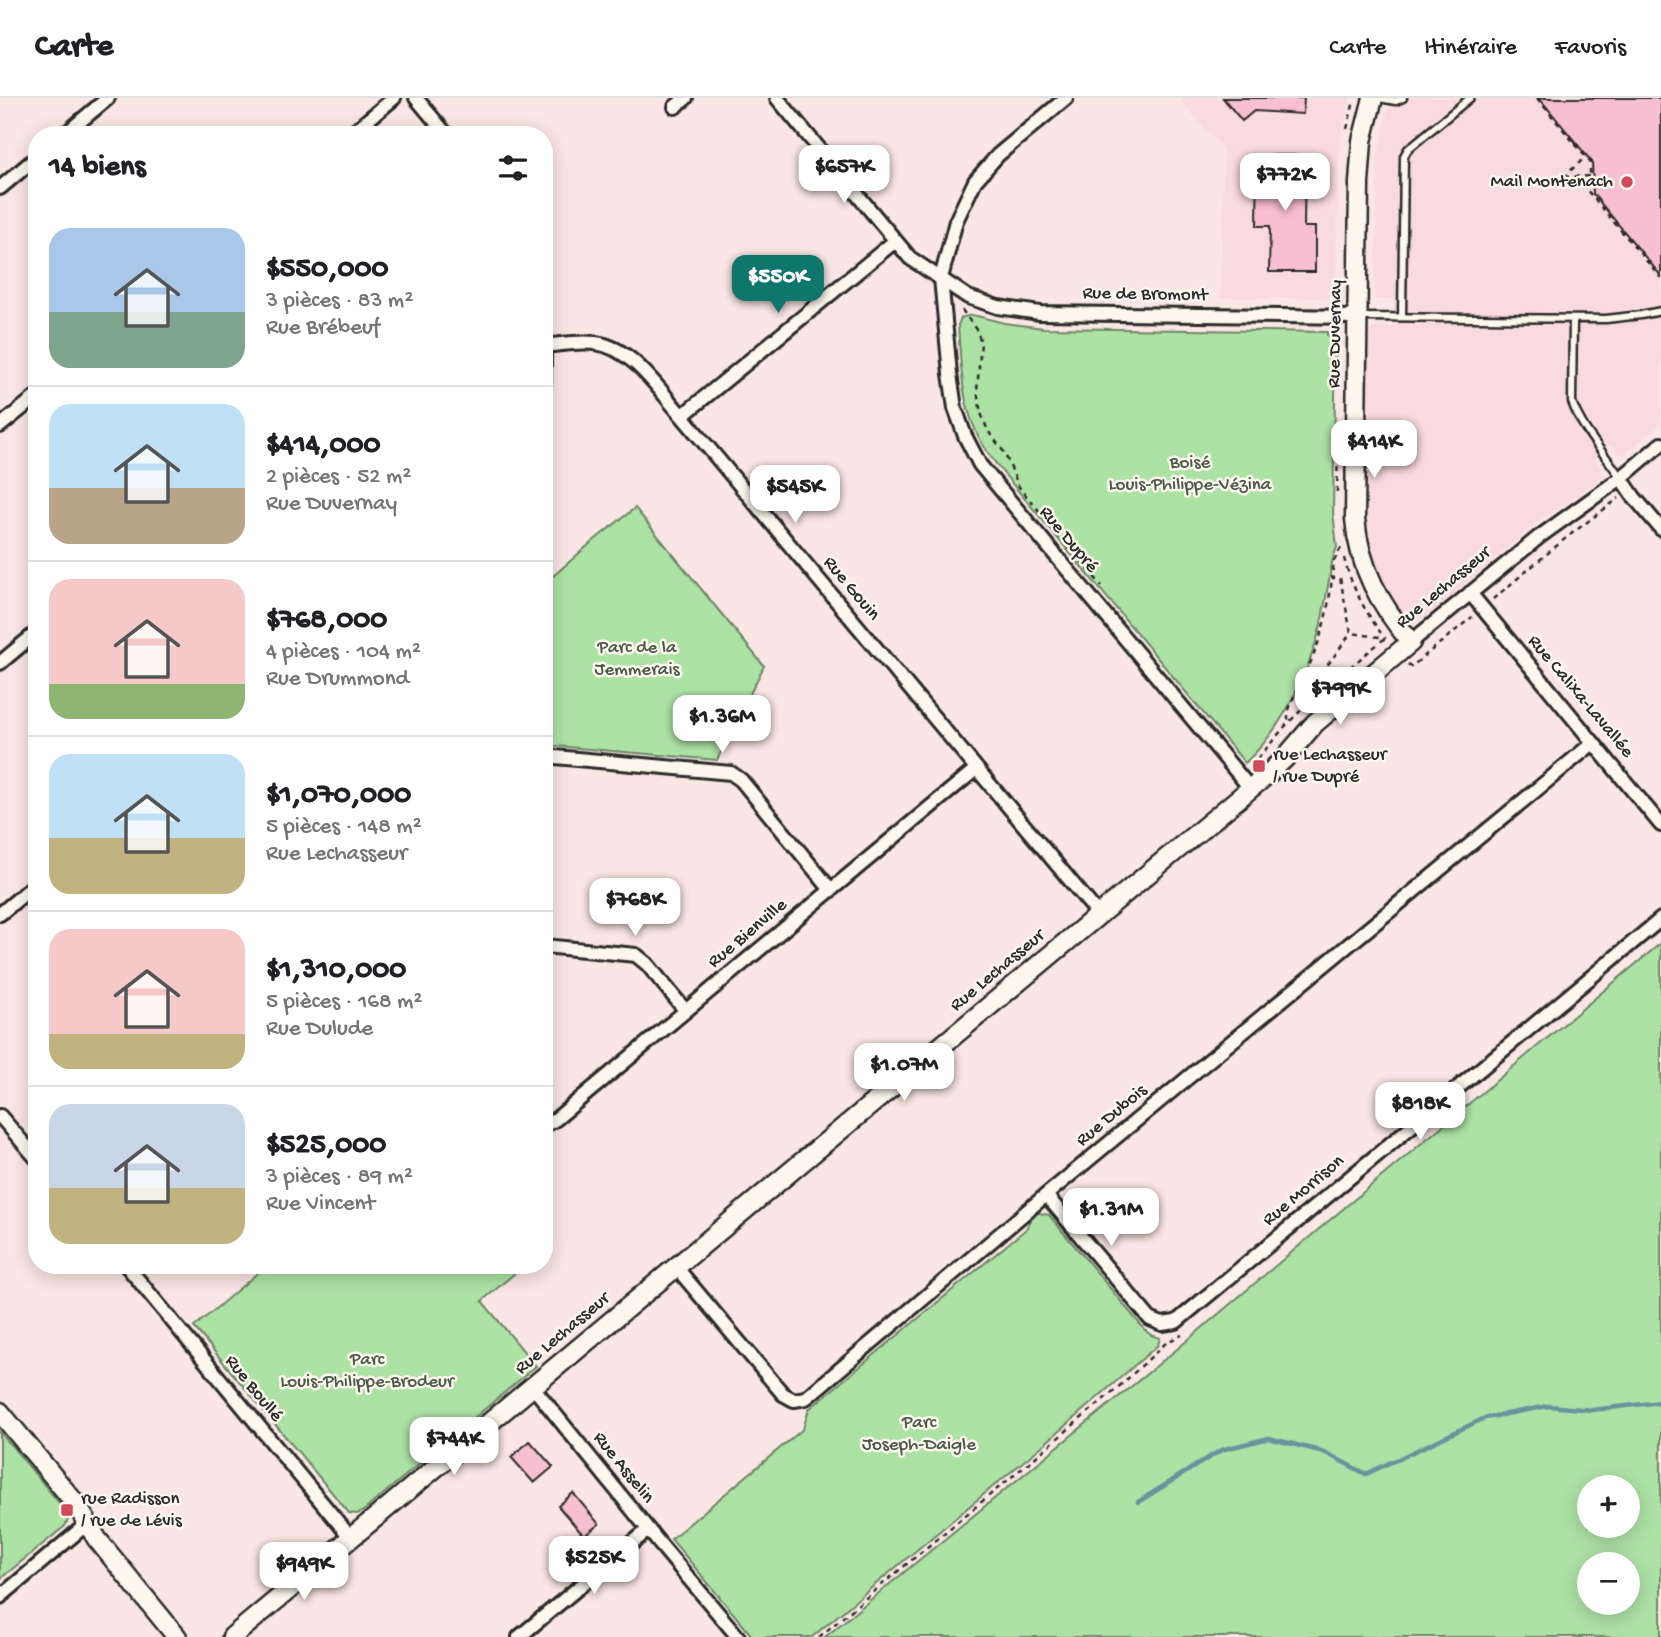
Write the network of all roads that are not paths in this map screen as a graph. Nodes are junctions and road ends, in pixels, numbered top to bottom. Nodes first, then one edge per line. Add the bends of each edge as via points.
1 (108, 98) edge
2 (394, 98) edge
3 (416, 98) edge
4 (777, 98) edge
5 (1066, 98) edge
6 (1373, 98) edge
7 (1379, 98) edge
8 (1403, 98) edge
9 (1470, 98) edge
10 (75, 126) edge
11 (361, 126) edge
12 (439, 126) edge
13 (28, 165) edge
14 (0, 188) edge
15 (895, 241) junction
16 (941, 278) junction
17 (1661, 311) edge
18 (1357, 317) junction
19 (1402, 317) junction
20 (1573, 319) junction
21 (553, 345) edge
22 (28, 403) edge
23 (682, 416) junction
24 (0, 426) edge
25 (1661, 444) edge
26 (1621, 478) junction
27 (1661, 529) edge
28 (1470, 593) junction
29 (28, 640) edge
30 (1411, 642) junction
31 (0, 663) edge
32 (1593, 743) junction
33 (553, 757) edge
34 (976, 769) junction
35 (1250, 788) junction
36 (1661, 825) edge
37 (831, 890) junction
38 (28, 891) edge
39 (0, 914) edge
40 (1098, 915) junction
41 (1661, 919) edge
42 (553, 947) edge
43 (685, 1010) junction
44 (0, 1115) edge
45 (553, 1121) edge
46 (28, 1148) edge
47 (1046, 1195) junction
48 (676, 1267) junction
49 (133, 1274) edge
50 (533, 1387) junction
51 (0, 1412) edge
52 (88, 1523) junction
53 (648, 1530) junction
54 (351, 1538) junction
55 (0, 1597) edge
56 (177, 1637) edge
57 (232, 1637) edge
58 (519, 1637) edge
59 (738, 1637) edge

1 - 10 street
2 - 11 street
3 - 12 street
4 - 15 street
5 - 16 street via 998,155 975,181 956,221
6 - 18 street, Rue Duvernay via 1361,155
7 - 8 lane
9 - 19 lane via 1404,156
13 - 14 street
15 - 16 street via 910,258
15 - 23 street
16 - 18 street, Rue de Bromont via 968,297 1040,313
16 - 35 street, Rue Dupré via 955,408 980,465
17 - 20 lane
18 - 19 lane
18 - 30 street, Rue Duvernay via 1358,542 1378,597
19 - 20 lane
20 - 26 lane via 1572,402 1591,438
21 - 23 street, Rue Gouin via 596,343 618,350
22 - 24 street
23 - 34 street, Rue Gouin
25 - 26 street, Rue Lechasseur
26 - 27 street
26 - 28 street, Rue Lechasseur
28 - 30 street, Rue Lechasseur
28 - 32 street, Rue Calixa-Lavallée
29 - 31 street
30 - 35 street, Rue Lechasseur via 1315,723 1285,758
32 - 36 street, Rue Calixa-Lavallée
32 - 47 street, Rue Dubois
33 - 37 street via 731,773
34 - 37 street, Rue Bienville
34 - 40 street, Rue Gouin
35 - 40 street, Rue Lechasseur
37 - 43 street, Rue Bienville
38 - 39 street
40 - 48 street, Rue Lechasseur
41 - 47 street, Rue Morrison via 1171,1324 1154,1322 1144,1314
42 - 43 street via 636,955
43 - 45 street, Rue Bienville
44 - 46 street
47 - 48 street, Rue Dubois via 802,1400 783,1394
48 - 50 street, Rue Lechasseur
49 - 54 street, Rue Boullé
50 - 53 street, Rue Asselin
50 - 54 street, Rue Lechasseur
51 - 52 street
52 - 55 street
52 - 56 street
53 - 58 street
53 - 59 street, Rue Asselin
54 - 57 street, Rue Lechasseur

